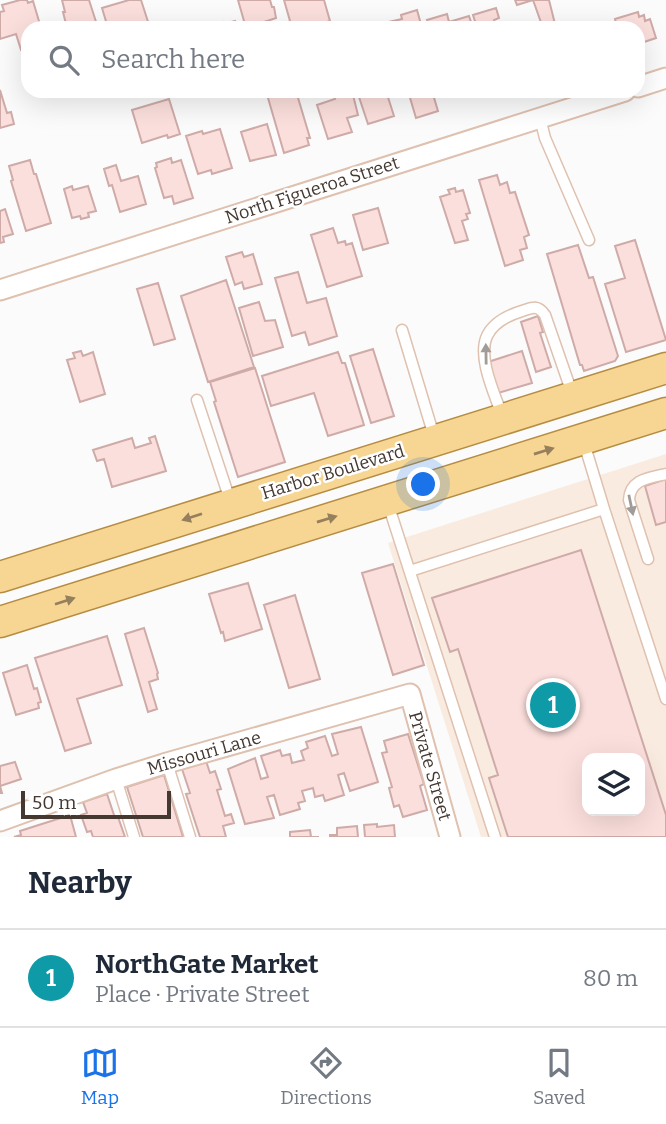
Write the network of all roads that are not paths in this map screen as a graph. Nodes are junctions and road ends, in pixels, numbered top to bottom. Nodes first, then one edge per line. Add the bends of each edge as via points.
1 (666, 78) edge
2 (645, 85) edge
3 (603, 98) edge
4 (540, 118) junction
5 (589, 240) dead end
6 (0, 290) edge
7 (402, 330) dead end
8 (666, 368) edge
9 (574, 397) junction
10 (197, 400) dead end
11 (666, 413) edge
12 (504, 419) junction
13 (583, 439) junction
14 (436, 440) junction
15 (374, 459) junction
16 (666, 474) edge
17 (379, 502) junction
18 (231, 504) junction
19 (604, 509) junction
20 (648, 558) dead end
21 (410, 570) junction
22 (0, 577) edge
23 (0, 622) edge
24 (410, 694) joint
25 (666, 699) edge
26 (167, 763) junction
27 (116, 779) junction
28 (0, 821) edge
29 (134, 837) edge
30 (190, 837) edge
31 (450, 837) edge
32 (495, 837) edge

1 - 2 street
3 - 4 street, North Figueroa Street
4 - 5 lane
4 - 6 street, North Figueroa Street
7 - 14 lane
8 - 9 main road, Harbor Boulevard
9 - 12 main road, Harbor Boulevard
12 -> 9 lane via 486,365 487,336 509,316 533,306 545,315
10 - 18 lane
11 - 13 main road
12 - 14 main road, Harbor Boulevard
17 -> 13 main road
13 - 19 lane
14 - 15 main road, Harbor Boulevard
15 - 17 main road
15 - 18 main road, Harbor Boulevard
16 -> 20 lane via 638,482 629,492
17 - 21 lane
23 -> 17 main road
18 -> 22 main road, Harbor Boulevard
19 - 21 lane
19 - 25 lane
21 - 32 lane
24 - 26 street, Missouri Lane
24 - 31 street, Private Street
26 - 27 street, Missouri Lane
26 - 30 lane
27 - 28 street, Missouri Lane
27 - 29 lane

